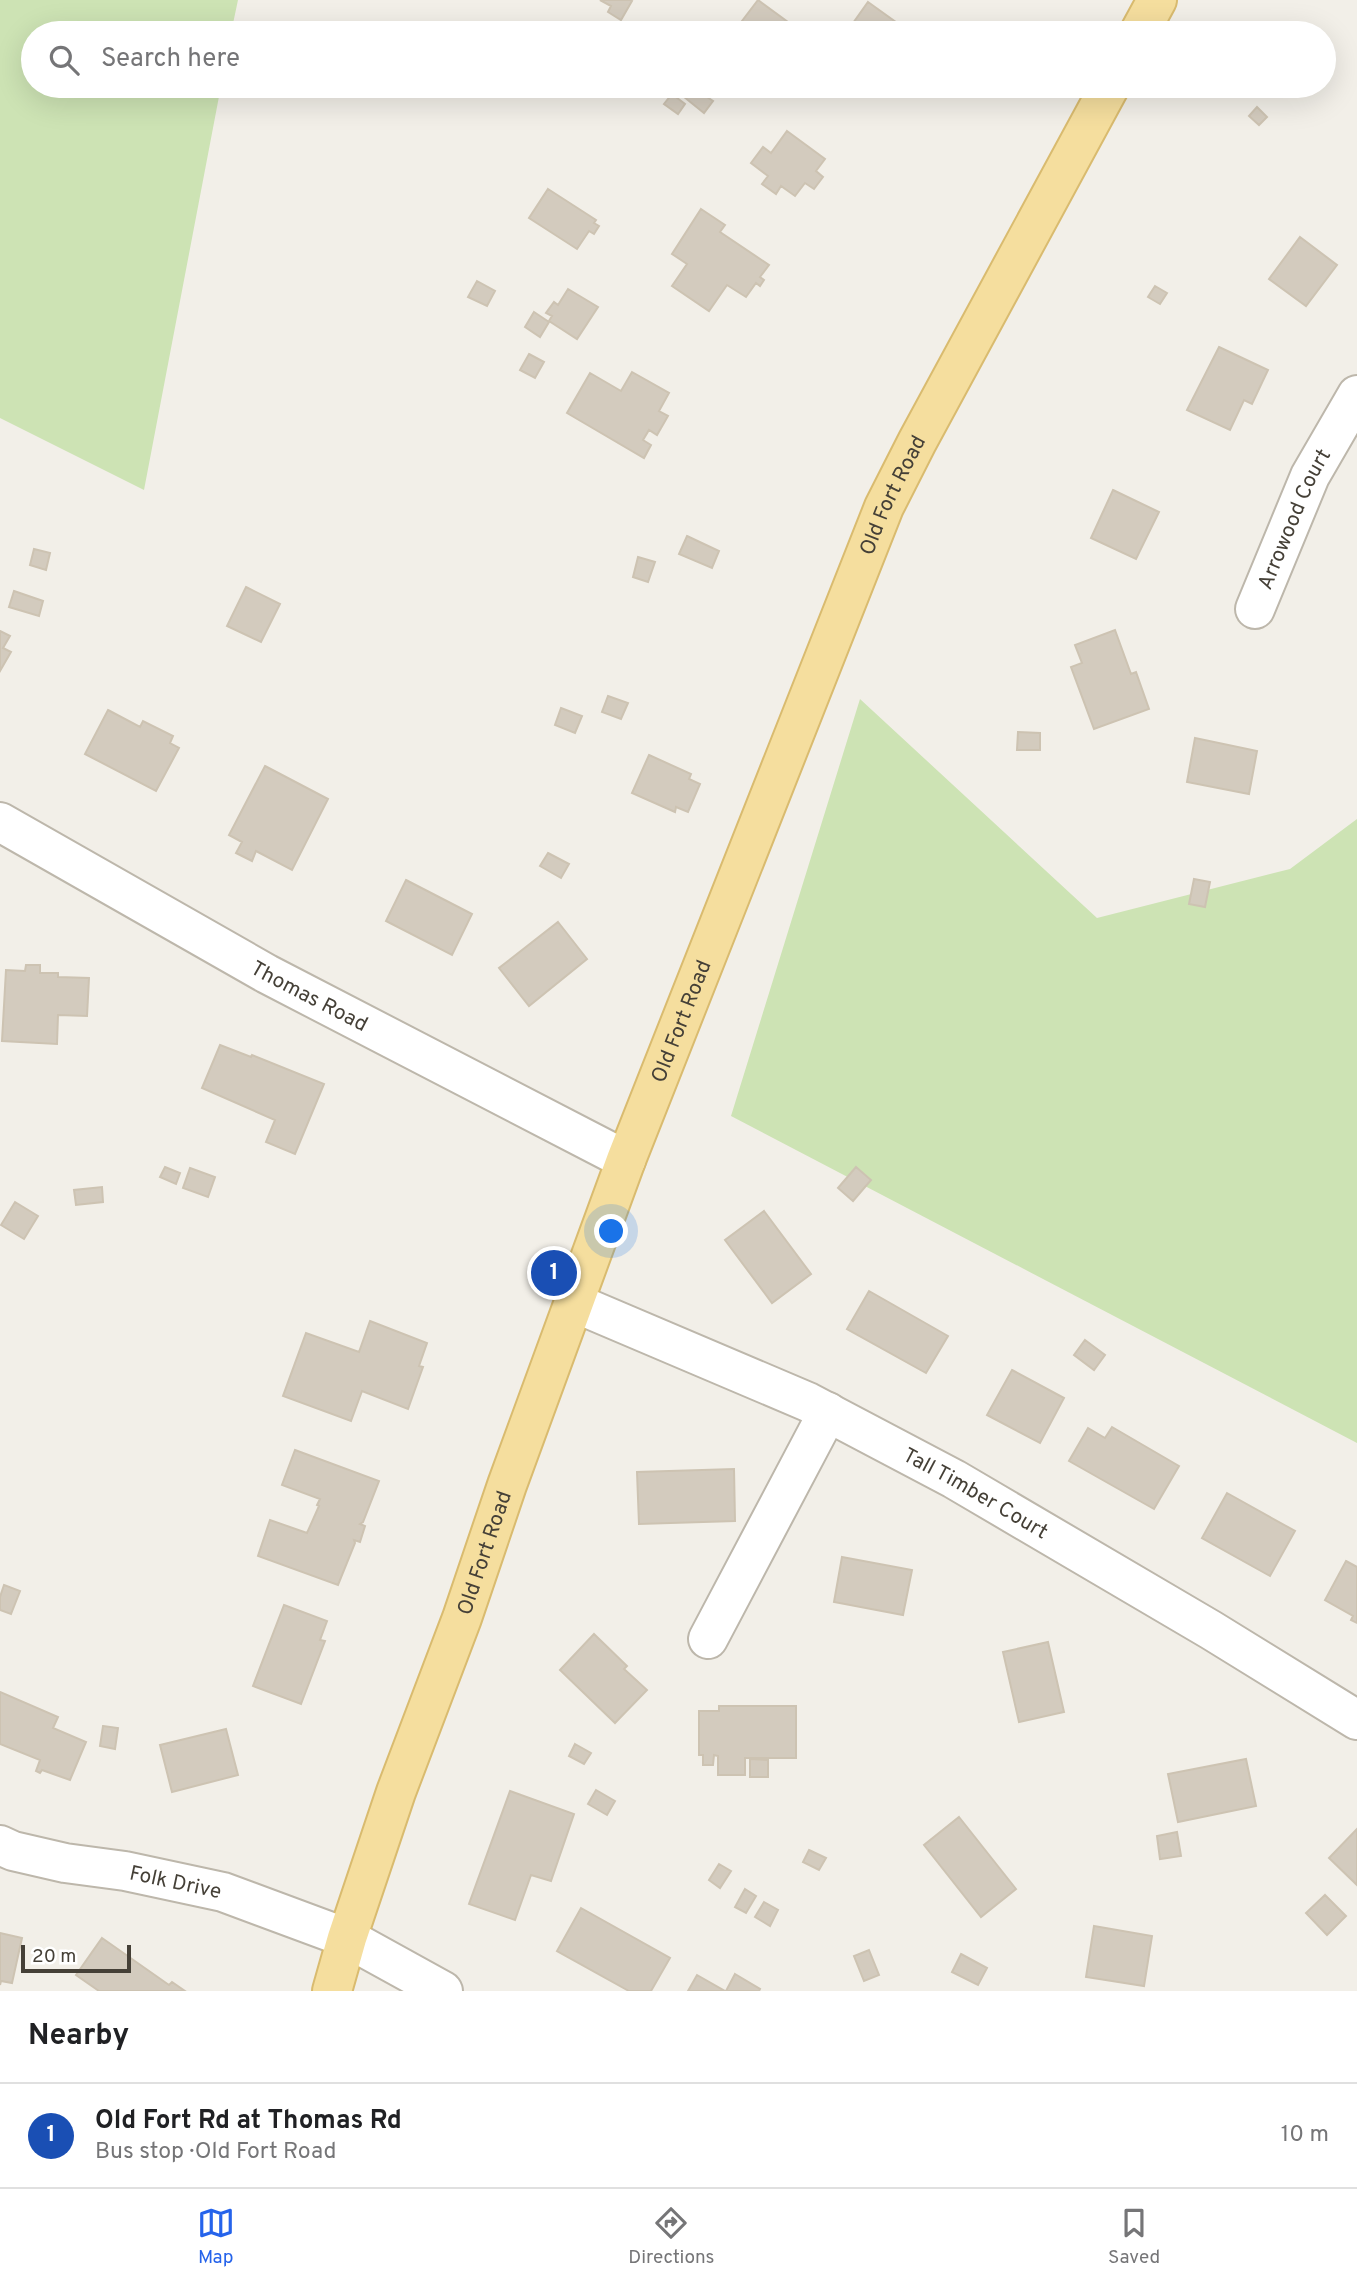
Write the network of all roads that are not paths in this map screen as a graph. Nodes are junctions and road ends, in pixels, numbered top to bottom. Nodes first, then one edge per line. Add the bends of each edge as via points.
1 (1157, 0) edge
2 (1146, 21) edge
3 (1103, 98) edge
4 (1357, 395) edge
5 (1255, 609) dead end
6 (0, 822) edge
7 (626, 1160) junction
8 (575, 1303) junction
9 (828, 1412) junction
10 (708, 1639) dead end
11 (1357, 1720) edge
12 (0, 1845) edge
13 (347, 1938) junction
14 (332, 1991) edge
15 (443, 1991) edge

1 - 2 main road
3 - 7 main road, Old Fort Road via 884,507
4 - 5 street, Arrowood Court via 1310,476
6 - 7 street, Thomas Road via 267,974
7 - 8 main road, Old Fort Road
8 - 9 street, Tall Timber Court
8 - 13 main road, Old Fort Road via 396,1791
9 - 10 street
9 - 11 street, Tall Timber Court via 954,1479
12 - 13 street, Folk Drive via 65,1863 223,1892
13 - 14 main road, Old Fort Road
13 - 15 street, Folk Drive

